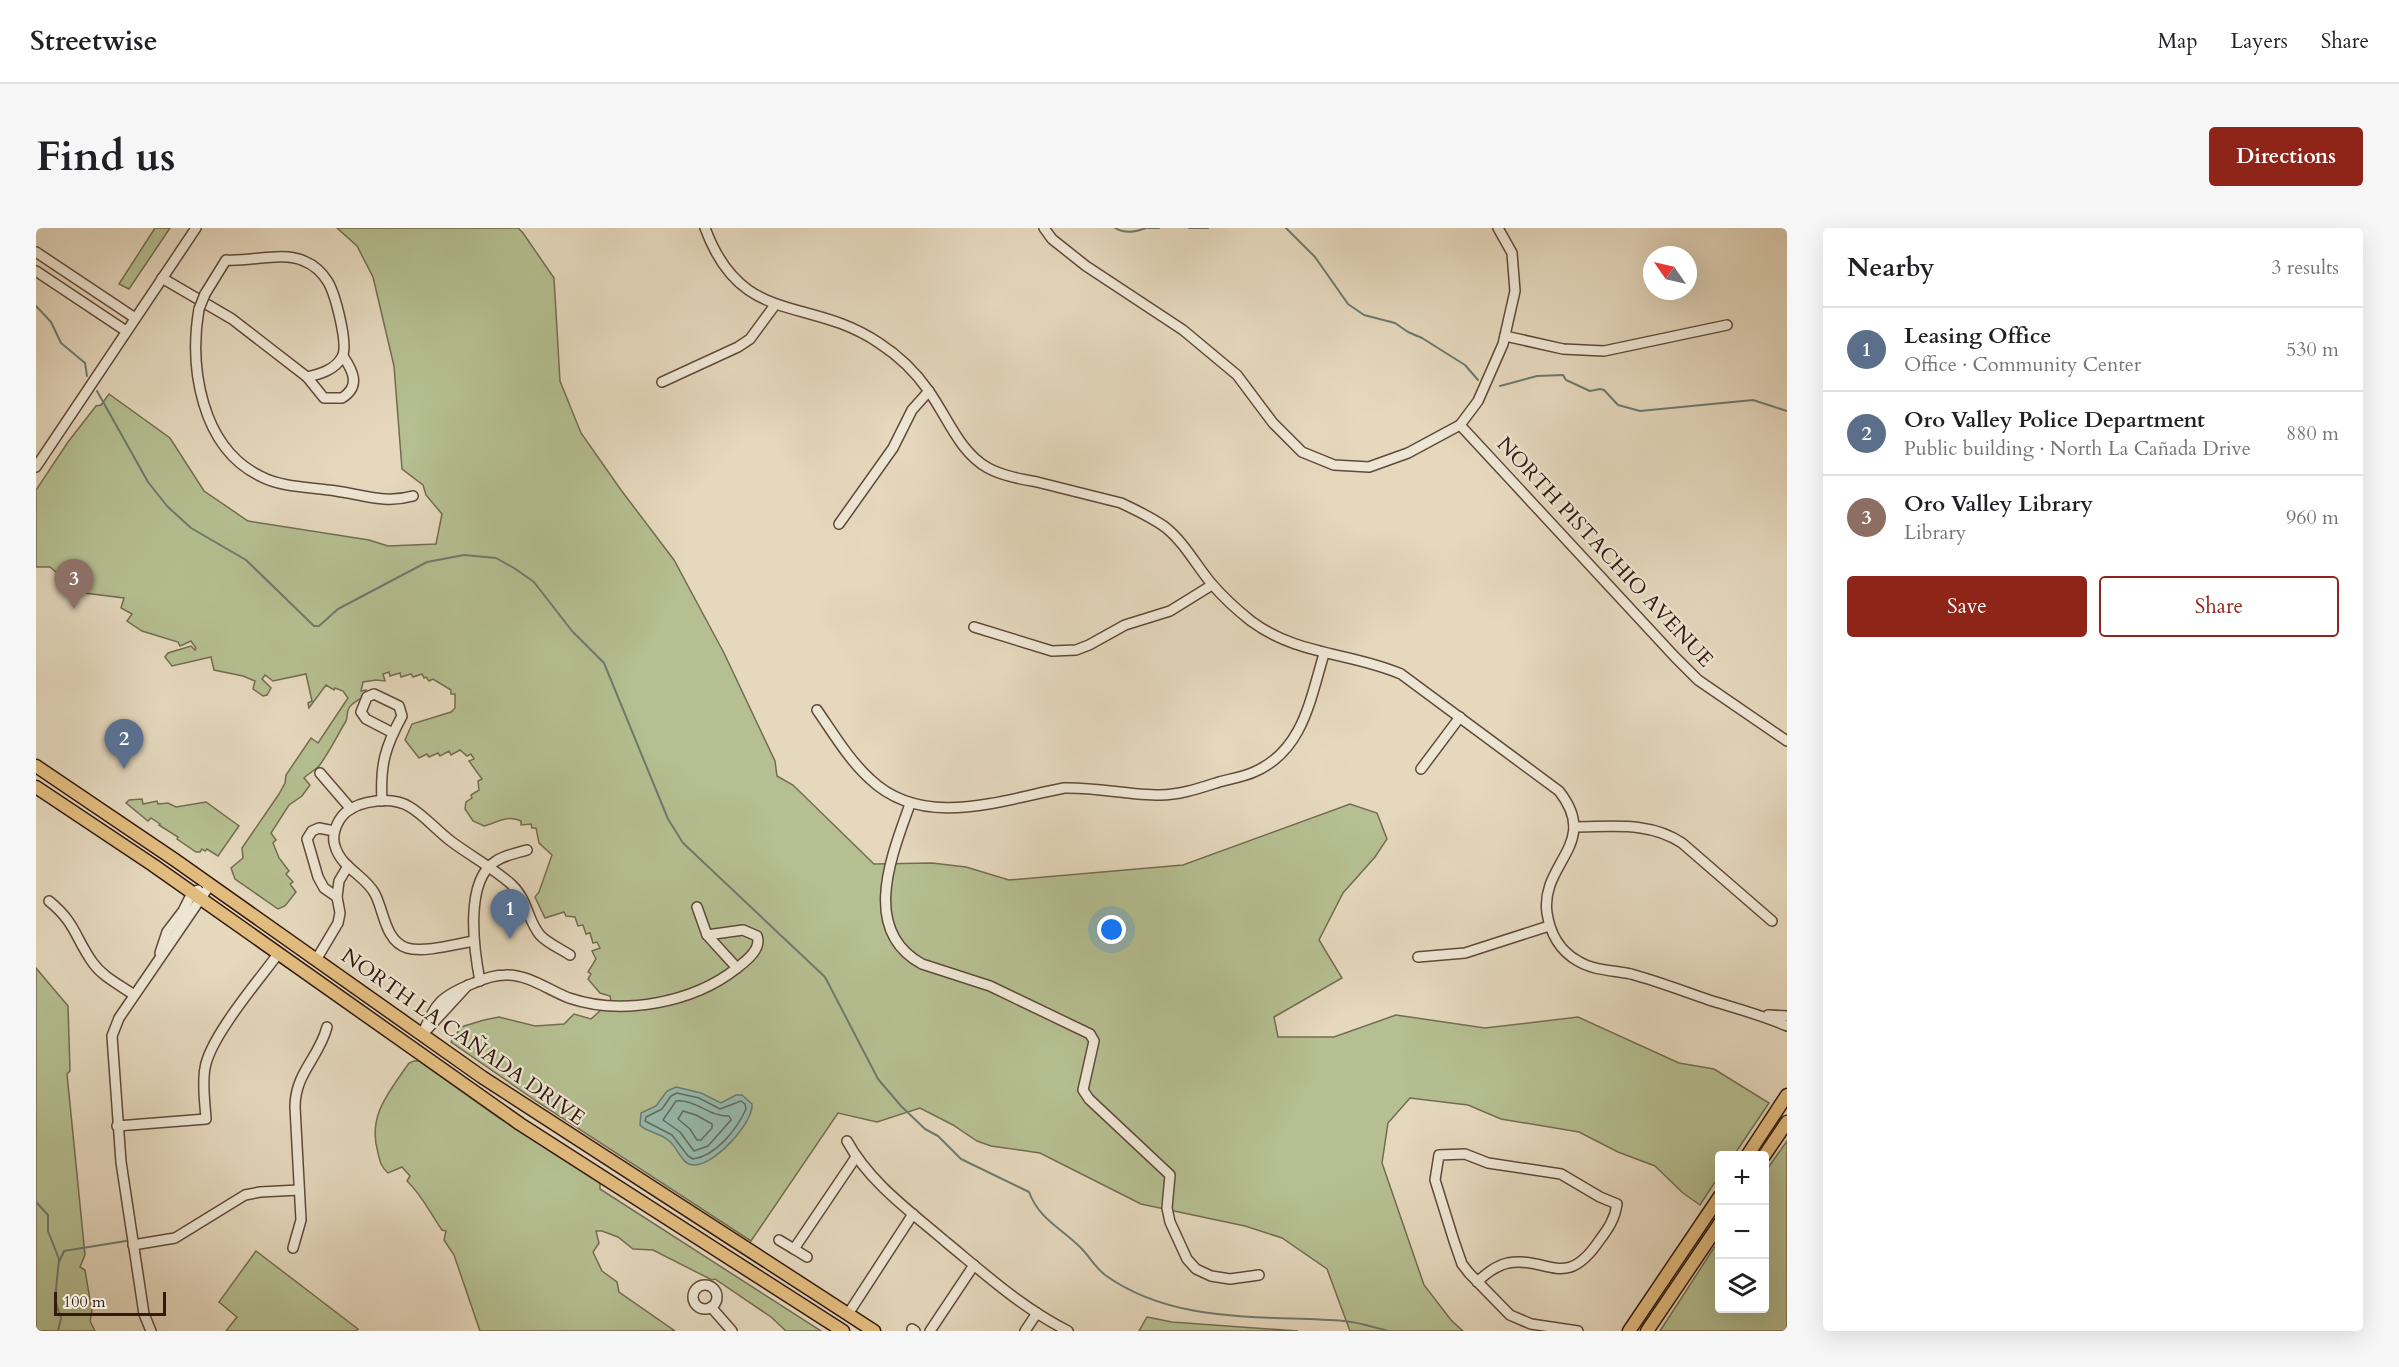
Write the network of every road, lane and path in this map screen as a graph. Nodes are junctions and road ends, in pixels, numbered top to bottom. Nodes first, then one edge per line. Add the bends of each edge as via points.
1 (196, 228) edge
2 (705, 228) edge
3 (1044, 228) edge
4 (1497, 228) edge
5 (38, 252) edge
6 (36, 271) edge
7 (162, 278) junction
8 (775, 305) junction
9 (135, 318) junction
10 (1727, 325) dead end
11 (126, 331) junction
12 (1505, 336) junction
13 (343, 356) junction
14 (307, 377) junction
15 (662, 382) dead end
16 (929, 391) junction
17 (1460, 424) junction
18 (36, 467) edge
19 (413, 496) dead end
20 (839, 524) dead end
21 (1212, 585) junction
22 (974, 627) dead end
23 (1324, 654) junction
24 (817, 710) dead end
25 (1460, 717) junction
26 (393, 733) junction
27 (1787, 741) edge
28 (36, 766) edge
29 (1421, 769) dead end
30 (320, 773) dead end
31 (36, 787) edge
32 (382, 801) junction
33 (910, 804) junction
34 (351, 809) junction
35 (1574, 827) junction
36 (334, 831) junction
37 (527, 850) dead end
38 (348, 867) junction
39 (489, 868) junction
40 (210, 885) junction
41 (196, 896) junction
42 (337, 897) junction
43 (49, 901) dead end
44 (697, 907) dead end
45 (1772, 921) dead end
46 (1549, 926) junction
47 (707, 935) junction
48 (474, 941) junction
49 (278, 954) junction
50 (570, 954) dead end
51 (1418, 957) dead end
52 (316, 960) junction
53 (737, 968) junction
54 (480, 981) junction
55 (134, 995) junction
56 (1756, 1015) junction
57 (1787, 1016) edge
58 (1787, 1026) edge
59 (327, 1027) dead end
60 (422, 1035) junction
61 (1787, 1095) edge
62 (1787, 1122) edge
63 (117, 1126) junction
64 (847, 1141) dead end
65 (1750, 1151) edge
66 (1767, 1151) edge
67 (856, 1157) junction
68 (299, 1190) junction
69 (1715, 1202) edge
70 (913, 1214) junction
71 (1715, 1229) edge
72 (722, 1233) junction
73 (779, 1240) dead end
74 (133, 1245) junction
75 (712, 1247) junction
76 (293, 1248) dead end
77 (794, 1249) junction
78 (807, 1257) dead end
79 (974, 1265) junction
80 (1259, 1275) dead end
81 (1477, 1282) junction
82 (711, 1307) dead end
83 (1037, 1313) junction
84 (848, 1314) junction
85 (1555, 1330) edge
86 (151, 1331) edge
87 (732, 1331) edge
88 (843, 1331) edge
89 (874, 1331) edge
90 (930, 1331) edge
91 (1025, 1331) edge
92 (1068, 1331) edge
93 (1578, 1331) edge
94 (1629, 1331) edge
95 (1647, 1331) edge

1 - 7 street
2 - 8 street via 718,257 735,279
3 - 17 street via 1086,266 1183,330 1238,375 1273,423 1302,452 1334,465 1369,467 1408,453
4 - 12 street via 1512,253 1515,291
5 - 9 street
6 - 11 street
7 - 9 street
7 - 14 street via 232,319
8 - 15 street via 750,339
8 - 16 street via 859,331 903,360
9 - 11 street
10 - 12 street via 1604,351 1563,349
11 - 18 street
12 - 17 street via 1478,401
13 - 14 street via 326,371
13 - 14 street via 354,377 350,392 342,398 324,398
13 - 19 street, bridge via 345,346 333,293 320,271 301,259 290,256 226,260 199,309 198,376 203,400 209,420 239,461 274,482 388,501
16 - 20 street
16 - 21 street via 963,446 981,464 1000,473 1137,510 1166,528
17 - 27 street, NORTH PISTACHIO AVENUE via 1698,680
21 - 22 street via 1170,610 1064,652
21 - 23 street via 1268,632
23 - 25 street via 1368,662 1401,674
23 - 33 street via 1295,740 1253,773 1162,795 1083,787 943,809
24 - 33 street via 869,779
25 - 29 street
25 - 35 street via 1559,791 1572,811
26 - 26 street via 402,716 399,706 374,694 367,697 361,712 366,719
26 - 32 street via 380,776
28 - 40 main road, NORTH LA CAÑADA DRIVE
30 - 34 street
31 - 41 main road, NORTH LA CAÑADA DRIVE
32 - 34 street
32 - 39 street via 408,806
33 - 80 street via 892,854 884,908 896,941 922,964 990,986 1090,1034 1094,1041 1083,1090 1170,1175 1167,1208 1187,1259 1211,1276 1230,1279
34 - 36 street
35 - 45 street via 1642,827 1670,835
35 - 46 street via 1573,839 1547,894
36 - 38 street via 334,846
36 - 42 street via 319,828 307,839 318,877 324,888
37 - 39 street
38 - 42 street via 339,881
38 - 48 street via 375,894 388,930 406,947 422,949
39 - 48 street via 476,890
39 - 50 street via 512,885 526,902 541,936
40 - 41 street
40 - 52 main road, NORTH LA CAÑADA DRIVE
41 - 49 main road, NORTH LA CAÑADA DRIVE
41 - 55 street via 166,934 157,961
42 - 52 street via 338,923
43 - 55 street via 72,924 100,971
44 - 47 street
46 - 51 street via 1465,953
46 - 56 street via 1569,954 1586,965 1631,974
47 - 53 street
47 - 53 street via 743,930 757,936 756,950
48 - 54 street
49 - 63 street via 261,973 207,1060 206,1119
49 - 75 main road, NORTH LA CAÑADA DRIVE via 520,1124
52 - 60 main road, NORTH LA CAÑADA DRIVE
53 - 54 street via 689,995 629,1006 593,1005 565,997 537,982 505,975
54 - 60 street via 454,989 441,1000
55 - 63 street via 112,1036
56 - 57 street
56 - 58 street
59 - 68 street via 324,1040 303,1071 296,1090
60 - 72 main road, NORTH LA CAÑADA DRIVE
61 - 65 main road
62 - 66 main road
63 - 74 street
64 - 67 street
67 - 70 street
67 - 77 street
68 - 74 street via 245,1195 175,1238
68 - 76 street via 301,1220
69 - 94 main road
70 - 79 street
70 - 84 street
71 - 95 main road
72 - 75 main road
72 - 84 main road, NORTH LA CAÑADA DRIVE
73 - 77 street
74 - 86 street via 144,1314
75 - 88 main road, NORTH LA CAÑADA DRIVE
77 - 78 street
79 - 83 street
79 - 90 street
81 - 81 street via 1462,1264 1442,1206 1435,1180 1439,1155 1465,1154 1488,1163 1561,1174 1617,1204 1612,1222 1577,1264 1563,1269 1507,1264 1492,1269
81 - 85 street via 1510,1315
82 - 87 street
83 - 91 street
83 - 92 street
84 - 89 main road, NORTH LA CAÑADA DRIVE
85 - 93 street

